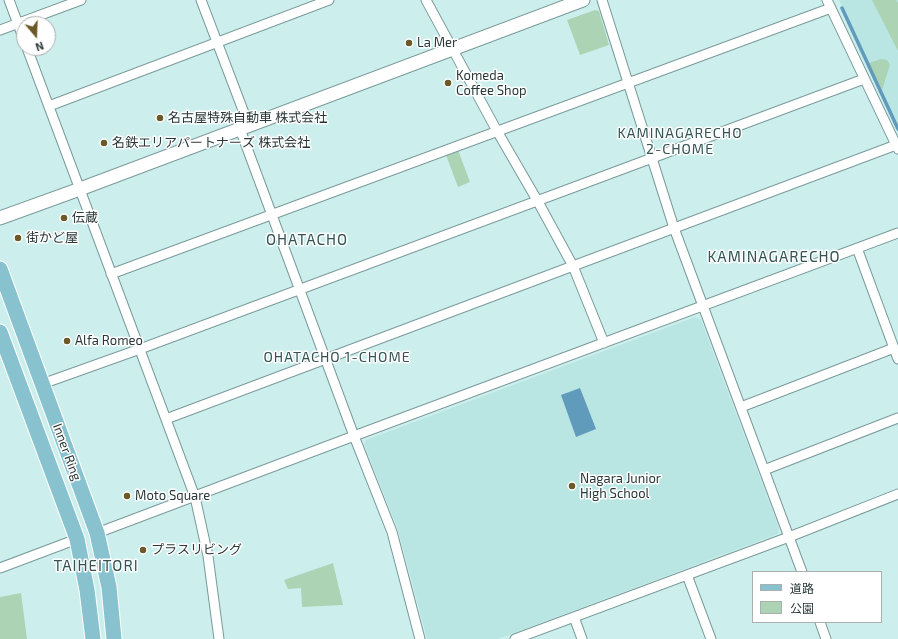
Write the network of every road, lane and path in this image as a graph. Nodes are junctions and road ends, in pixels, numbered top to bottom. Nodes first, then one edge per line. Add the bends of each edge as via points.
1 (9, 0) edge
2 (81, 0) edge
3 (201, 0) edge
4 (329, 0) edge
5 (426, 0) edge
6 (583, 0) edge
7 (602, 0) edge
8 (829, 4) edge
9 (39, 16) edge
10 (16, 19) edge
11 (16, 25) edge
12 (0, 30) edge
13 (217, 42) junction
14 (453, 49) junction
15 (30, 56) edge
16 (864, 79) junction
17 (628, 82) junction
18 (49, 106) junction
19 (244, 128) junction
20 (497, 131) junction
21 (897, 147) edge
22 (652, 158) junction
23 (80, 189) junction
24 (537, 200) junction
25 (272, 214) junction
26 (0, 218) edge
27 (674, 228) junction
28 (898, 233) edge
29 (858, 248) junction
30 (573, 266) junction
31 (0, 269) edge
32 (111, 274) junction
33 (300, 289) junction
34 (703, 306) junction
35 (0, 332) edge
36 (604, 343) junction
37 (894, 348) junction
38 (140, 349) junction
39 (326, 359) junction
40 (898, 359) edge
41 (42, 384) junction
42 (741, 407) junction
43 (898, 418) edge
44 (166, 419) junction
45 (354, 436) junction
46 (764, 470) junction
47 (898, 494) edge
48 (195, 497) junction
49 (98, 533) junction
50 (789, 537) junction
51 (77, 539) junction
52 (0, 568) edge
53 (802, 571) edge
54 (687, 575) junction
55 (574, 617) junction
56 (820, 623) edge
57 (93, 639) edge
58 (114, 639) edge
59 (219, 639) edge
60 (420, 639) edge
61 (515, 639) edge
62 (582, 639) edge
63 (711, 639) edge
64 (826, 639) edge

1 - 10 street
2 - 9 street
3 - 13 street
4 - 13 street
5 - 14 street
6 - 14 street
7 - 17 street
8 - 16 street
8 - 17 street
11 - 12 street
13 - 18 street
13 - 19 street
14 - 19 street
14 - 20 street
15 - 18 street
16 - 21 street
16 - 22 street
17 - 20 street
17 - 22 street
18 - 23 street
19 - 23 street
19 - 25 street
20 - 24 street
20 - 25 street
21 - 27 street
22 - 24 street
22 - 27 street
23 - 26 street
23 - 32 street
24 - 30 street
24 - 33 street
25 - 32 street
25 - 33 street
27 - 30 street
27 - 34 street
28 - 29 street
29 - 34 street
29 - 37 street
30 - 36 street
30 - 39 street
31 - 41 main road, Inner Ring
32 - 38 street
33 - 38 street
33 - 39 street
34 - 36 street
34 - 42 street
35 - 51 main road, Inner Ring
36 - 45 street
37 - 40 street
37 - 42 street
38 - 41 street
38 - 44 street
39 - 44 street
39 - 45 street
41 - 49 main road, Inner Ring
42 - 46 street
43 - 46 street
44 - 48 street
45 - 48 street
45 - 60 street via 392,532
46 - 50 street
47 - 50 street
48 - 49 street
48 - 59 street via 208,556
49 - 58 main road, Inner Ring via 109,587
50 - 53 street
50 - 54 street
51 - 52 street
51 - 57 main road, Inner Ring
54 - 55 street
54 - 63 street
55 - 61 street
55 - 62 street
56 - 64 street

